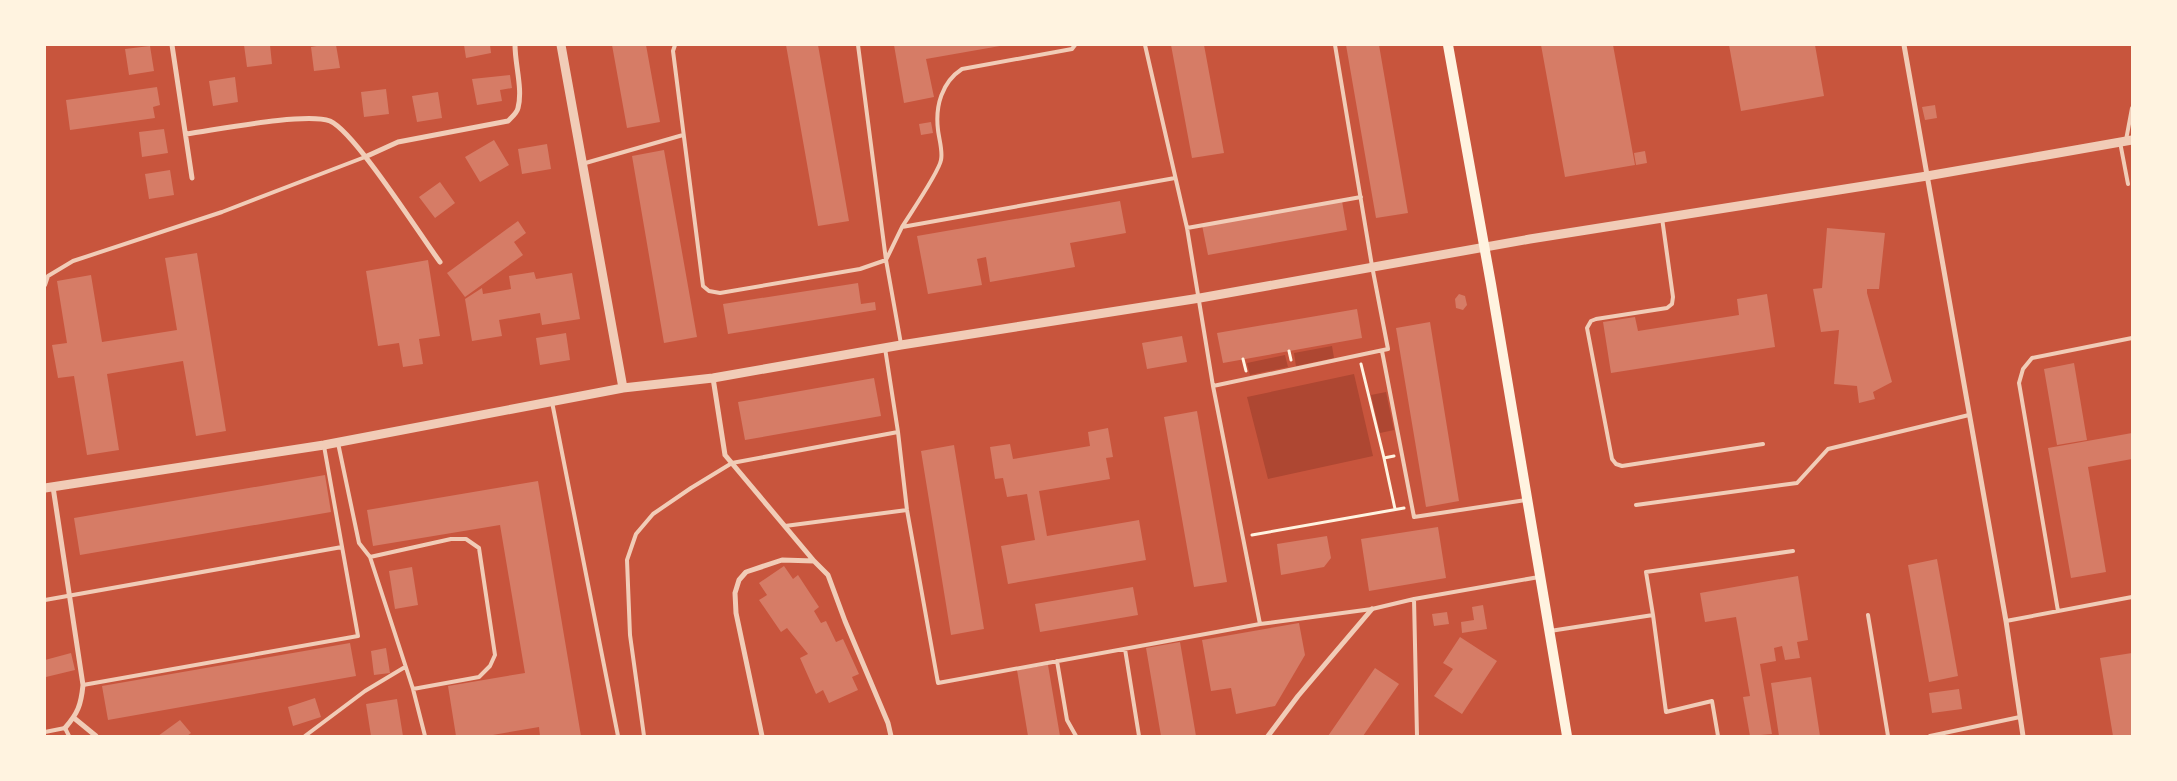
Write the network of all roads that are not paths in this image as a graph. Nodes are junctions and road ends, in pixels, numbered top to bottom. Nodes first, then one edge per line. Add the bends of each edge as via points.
1 (172, 45) edge
2 (515, 45) edge
3 (561, 45) edge
4 (675, 45) edge
5 (858, 45) edge
6 (1075, 45) edge
7 (1145, 45) edge
8 (1334, 45) edge
9 (1448, 45) edge
10 (1904, 45) edge
11 (2132, 108) edge
12 (186, 134) junction
13 (683, 135) junction
14 (2126, 141) edge
15 (365, 157) junction
16 (582, 164) junction
17 (1927, 176) junction
18 (192, 178) dead end
19 (1175, 178) junction
20 (2128, 184) dead end
21 (1361, 197) junction
22 (1662, 218) junction
23 (902, 227) junction
24 (1187, 228) junction
25 (1484, 247) junction
26 (886, 260) junction
27 (440, 262) dead end
28 (1372, 266) junction
29 (45, 284) edge
30 (1200, 298) junction
31 (2132, 338) edge
32 (901, 345) junction
33 (885, 348) junction
34 (1382, 351) junction
35 (713, 378) junction
36 (1213, 386) junction
37 (623, 388) junction
38 (552, 402) junction
39 (1969, 415) junction
40 (898, 432) junction
41 (338, 443) junction
42 (1763, 444) dead end
43 (324, 446) junction
44 (732, 463) junction
45 (49, 488) edge
46 (1528, 500) junction
47 (1636, 505) dead end
48 (907, 510) junction
49 (785, 526) junction
50 (342, 547) junction
51 (1793, 551) dead end
52 (370, 557) junction
53 (814, 561) junction
54 (1540, 576) junction
55 (71, 596) junction
56 (2132, 597) edge
57 (1414, 599) junction
58 (45, 600) edge
59 (1372, 609) junction
60 (2058, 611) junction
61 (1653, 616) junction
62 (1868, 616) dead end
63 (2006, 621) junction
64 (1260, 624) junction
65 (1550, 631) junction
66 (1125, 649) junction
67 (1058, 661) junction
68 (405, 668) junction
69 (83, 685) junction
70 (413, 689) junction
71 (2020, 717) junction
72 (74, 718) junction
73 (65, 728) junction
74 (45, 732) edge
75 (69, 736) edge
76 (96, 736) edge
77 (305, 736) edge
78 (426, 736) edge
79 (618, 736) edge
80 (644, 736) edge
81 (762, 736) edge
82 (891, 736) edge
83 (1076, 736) edge
84 (1139, 736) edge
85 (1268, 736) edge
86 (1417, 736) edge
87 (1567, 736) edge
88 (1718, 736) edge
89 (1888, 736) edge
90 (1930, 736) edge
91 (2023, 736) edge

1 - 12 street
2 - 15 street via 518,110 508,120 398,142
3 - 16 street
4 - 13 lane via 673,51
5 - 26 lane
6 - 23 lane via 962,69 954,75 944,88 938,108 942,160
7 - 19 lane
8 - 21 lane
9 - 25 main road
10 - 17 street
11 - 14 lane
12 - 15 street via 305,118 330,121
12 - 18 street
13 - 16 lane
13 - 26 lane via 703,286 709,290 720,293 860,269
14 - 17 street
14 - 20 lane
15 - 27 street
15 - 29 lane via 222,212 73,261 48,276
16 - 37 street
17 - 22 street
17 - 39 street
19 - 23 lane
19 - 24 lane
21 - 24 lane
21 - 28 lane
22 - 25 street
22 - 42 lane via 1672,304 1667,308 1596,318 1586,328 1612,459 1622,466
23 - 26 lane
24 - 30 lane
25 - 28 street
25 - 46 main road
26 - 32 lane
28 - 30 street
28 - 34 lane via 1388,350
30 - 32 street
30 - 36 lane
31 - 60 lane via 2032,358 2023,369 2019,383
32 - 33 street
33 - 35 street
33 - 40 lane
34 - 36 lane
34 - 46 lane via 1414,518
35 - 37 street
35 - 44 street via 726,455
36 - 64 lane
37 - 38 street
38 - 41 street
38 - 79 lane
39 - 47 lane via 1828,449 1797,483
39 - 63 street
40 - 44 lane
40 - 48 lane
41 - 43 street
41 - 52 lane via 359,543
43 - 45 street
43 - 50 lane
44 - 49 street
44 - 80 lane via 653,514 636,534 627,560 630,635
45 - 55 street
46 - 54 main road
48 - 49 lane
48 - 67 lane via 938,682
49 - 53 street
50 - 55 lane
50 - 69 lane via 358,636
51 - 61 lane via 1646,572
52 - 68 lane
52 - 70 lane via 451,539 466,539 479,548 495,655 490,666 480,677
53 - 81 street via 782,560 746,572 736,593 736,613
53 - 82 street via 828,575
54 - 57 lane
54 - 65 main road
55 - 58 lane
55 - 69 street
56 - 60 lane
57 - 59 lane
57 - 86 lane
59 - 64 lane
59 - 85 street
60 - 63 lane
61 - 65 lane
61 - 88 lane via 1666,712 1712,701
62 - 89 lane
63 - 71 street
64 - 66 lane
65 - 87 main road
66 - 67 lane
66 - 84 lane
67 - 83 lane via 1067,720
68 - 70 lane
68 - 77 lane via 365,691
69 - 72 street via 81,705
70 - 78 lane
71 - 90 lane
71 - 91 street
72 - 73 street
72 - 76 street
73 - 74 lane
73 - 75 lane

